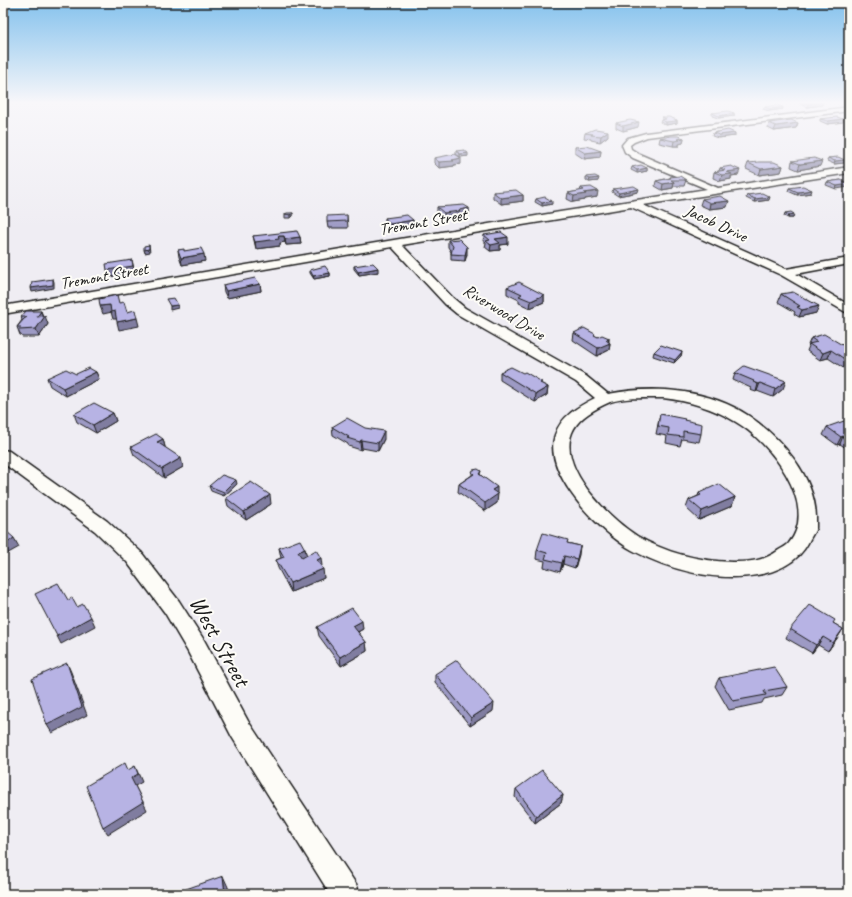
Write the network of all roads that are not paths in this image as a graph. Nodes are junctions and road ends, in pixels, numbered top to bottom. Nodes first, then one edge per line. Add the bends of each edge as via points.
1 (626, 144) edge
2 (849, 170) edge
3 (717, 190) junction
4 (633, 204) junction
5 (394, 243) junction
6 (849, 261) edge
7 (785, 274) junction
8 (3, 310) edge
9 (849, 310) edge
10 (605, 399) junction
11 (3, 455) edge
12 (822, 502) dead end
13 (821, 522) dead end
14 (346, 894) edge

1 - 3 street via 628,150 636,156
2 - 3 street, Tremont Street
3 - 4 street, Tremont Street
4 - 5 street, Tremont Street
4 - 7 street, Jacob Drive
5 - 8 street, Tremont Street
5 - 10 street, Riverwood Drive via 460,311 575,375
6 - 7 street
7 - 9 street, Jacob Drive
10 - 12 street via 635,394 668,394 703,401 736,414 764,432 800,464 810,476
10 - 13 street via 581,411 572,419 565,428 560,449 568,474 594,510 622,535 640,546 661,556 706,567 751,568 771,565 802,550 813,540
11 - 14 street, West Street via 101,526 134,557 176,613 240,729

